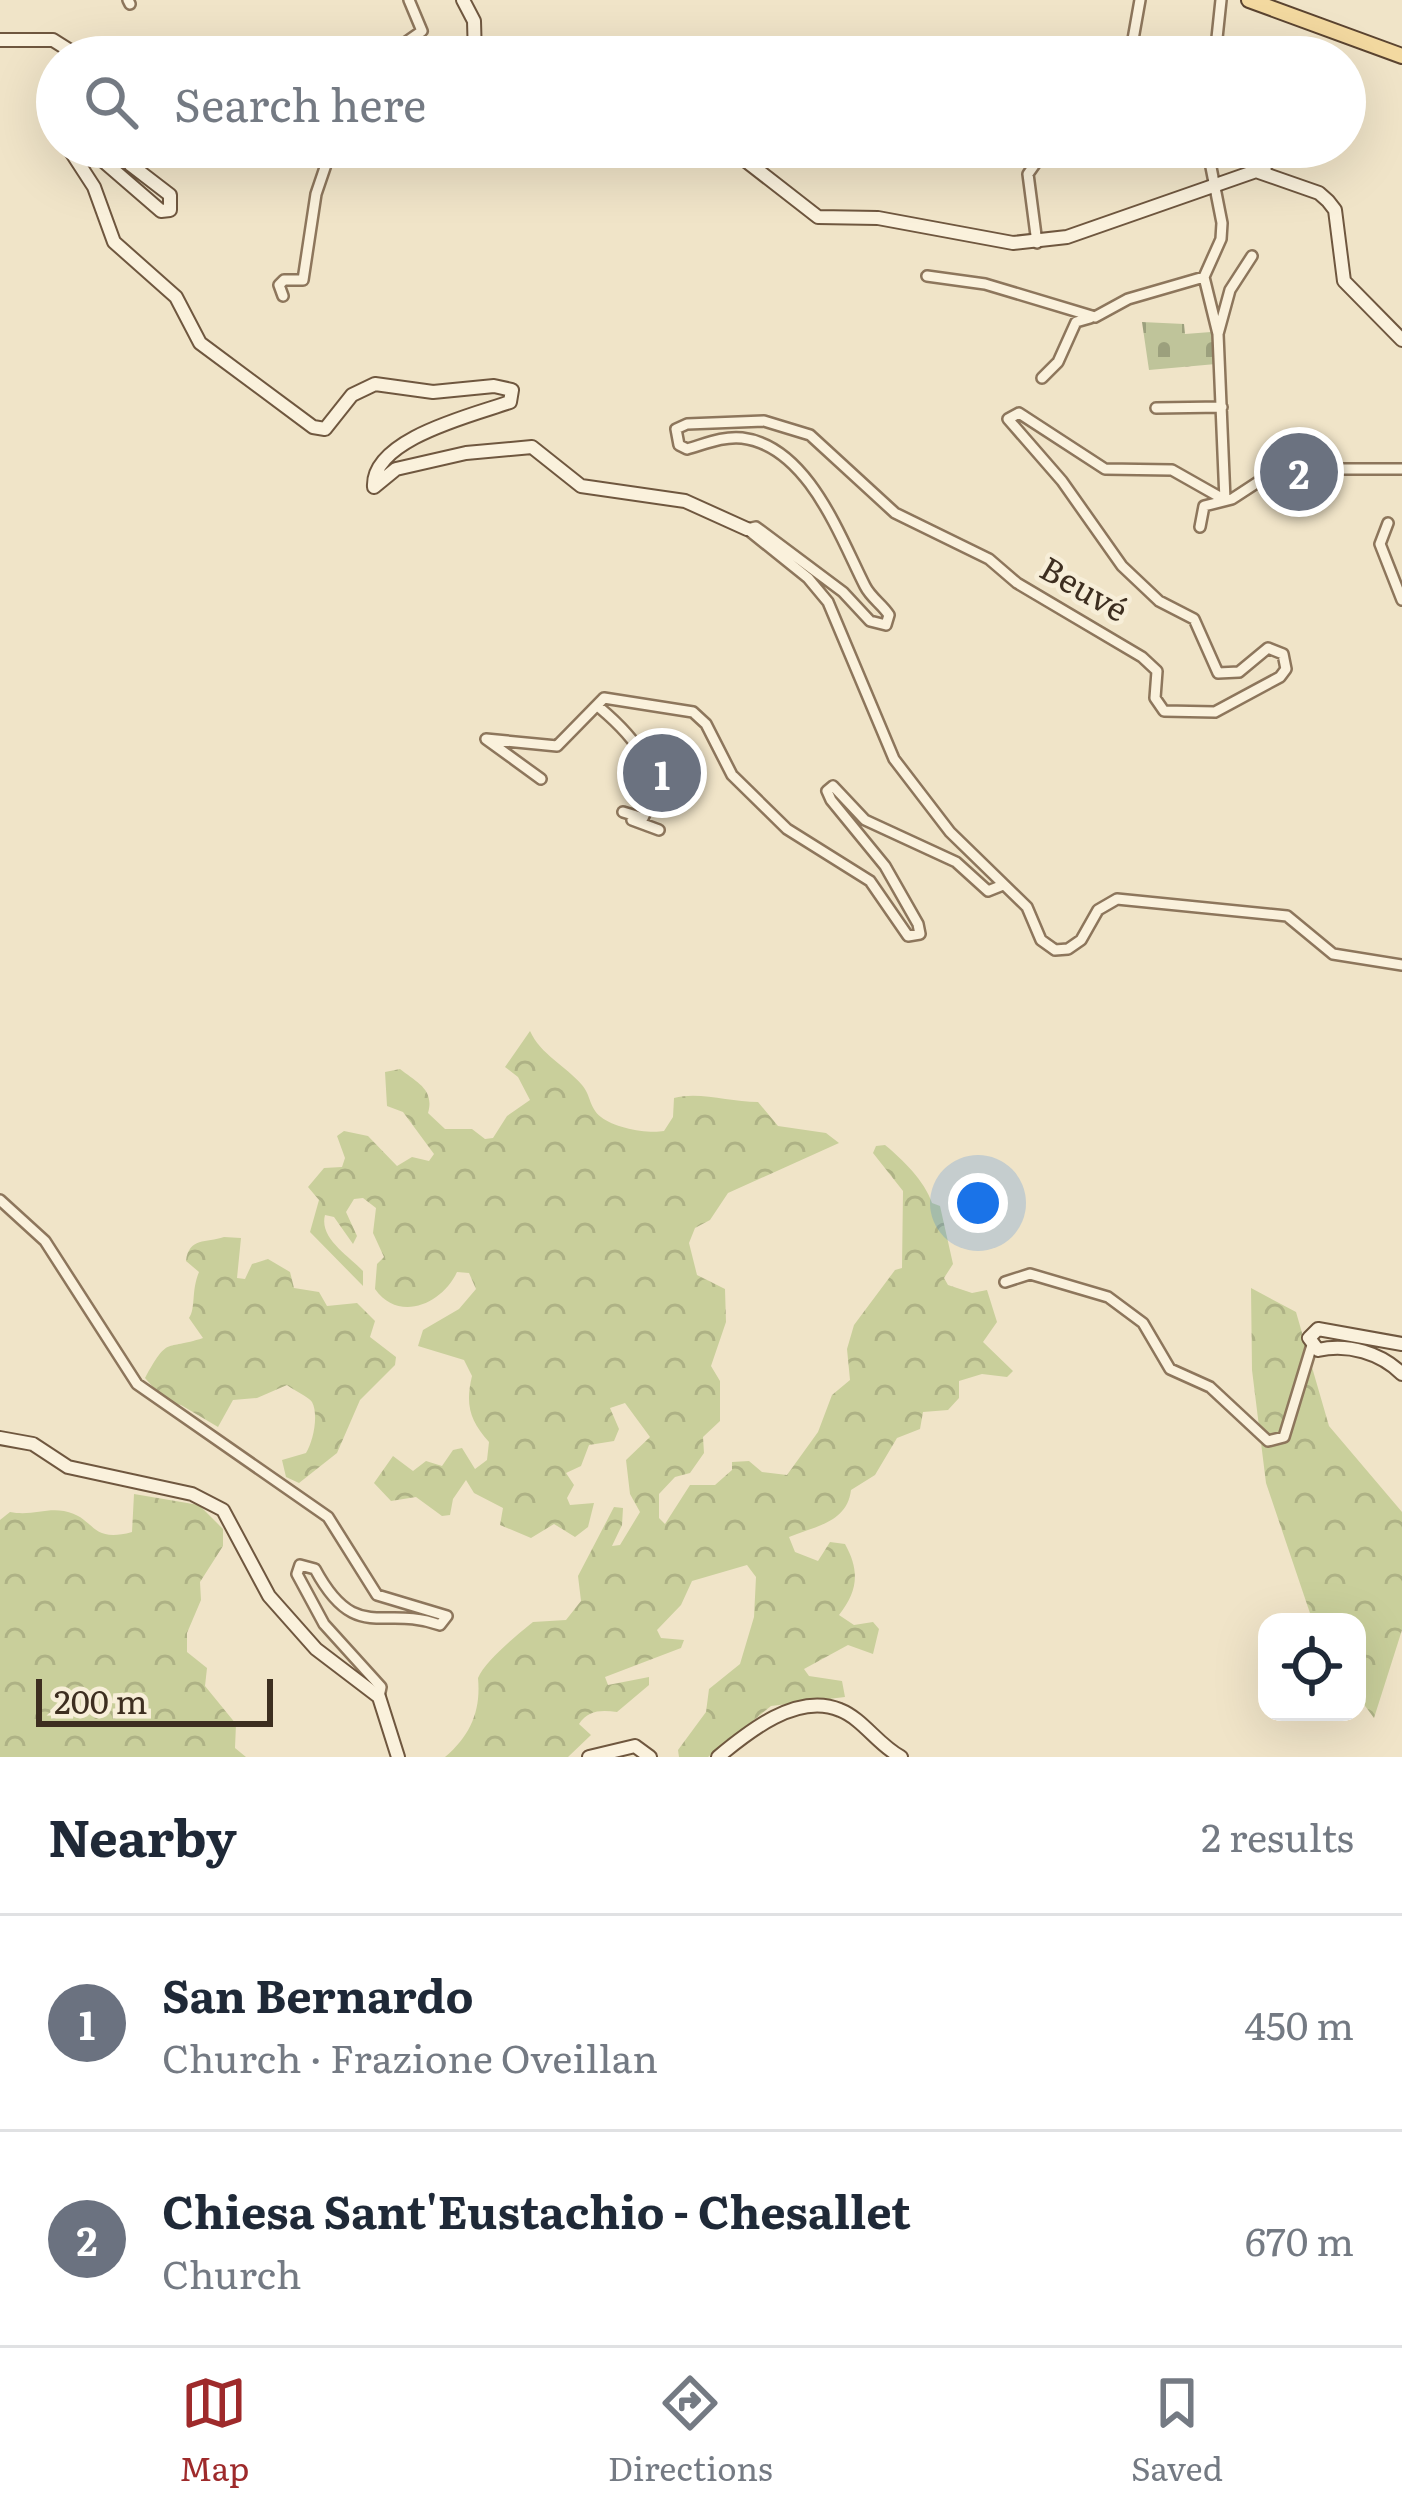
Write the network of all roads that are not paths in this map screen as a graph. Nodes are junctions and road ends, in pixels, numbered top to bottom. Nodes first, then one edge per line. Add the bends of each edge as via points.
1 (409, 0) edge
2 (463, 0) edge
3 (1140, 0) edge
4 (1222, 0) edge
5 (1249, 0) edge
6 (420, 36) edge
7 (474, 36) edge
8 (1134, 36) edge
9 (1218, 36) edge
10 (1347, 36) edge
11 (0, 40) edge
12 (36, 40) edge
13 (1366, 43) edge
14 (1402, 56) edge
15 (82, 168) edge
16 (111, 168) edge
17 (135, 168) edge
18 (325, 168) edge
19 (755, 168) edge
20 (1032, 168) edge
21 (1212, 168) edge
22 (1266, 170) joint
23 (1214, 183) junction
24 (1037, 243) junction
25 (1252, 256) dead end
26 (927, 276) dead end
27 (1204, 277) junction
28 (283, 296) dead end
29 (1095, 317) junction
30 (1218, 334) junction
31 (1402, 340) edge
32 (1042, 378) dead end
33 (1222, 407) junction
34 (1156, 408) dead end
35 (1402, 469) edge
36 (1226, 500) junction
37 (1388, 523) dead end
38 (1201, 527) dead end
39 (747, 529) junction
40 (1402, 600) edge
41 (600, 708) junction
42 (542, 779) dead end
43 (659, 830) dead end
44 (1003, 885) junction
45 (1402, 965) edge
46 (0, 1200) edge
47 (1006, 1282) dead end
48 (1402, 1344) edge
49 (1312, 1346) junction
50 (1402, 1374) edge
51 (0, 1438) edge
52 (379, 1697) junction
53 (398, 1757) edge
54 (589, 1757) edge
55 (650, 1757) edge
56 (718, 1757) edge
57 (901, 1757) edge

1 - 6 street
2 - 7 street
3 - 8 street
4 - 9 street
5 - 10 main road
11 - 12 street
13 - 14 main road
15 - 39 street via 114,242 176,297 208,352 313,427 325,429 352,395 375,384 514,393 510,402 395,446 372,484 396,469 532,447 581,486 686,501
16 - 17 street via 161,211 170,210 170,195
18 - 28 street via 303,280 284,280
19 - 24 street via 818,217 878,218
20 - 24 street
21 - 23 street
22 - 23 street
22 - 31 street via 1328,201 1344,281
23 - 24 street
23 - 27 street via 1221,239
25 - 30 street via 1229,290
26 - 29 street
27 - 29 street
27 - 30 street
29 - 32 street via 1076,322
30 - 33 street
33 - 34 street
33 - 36 street
35 - 36 street via 1342,470 1295,458
36 - 38 street via 1204,506
36 - 39 street, Beuvé via 1172,470 1106,469 1019,413 1008,416 1103,545 1151,594 1194,619 1218,673 1238,671 1262,650 1283,654 1280,676 1208,714 1158,707 1157,671 1142,657 989,560 896,513 810,435 764,421 676,429 687,449 748,439 813,486 867,592 889,615 886,625 870,621 756,527
37 - 40 street via 1381,544
39 - 44 street via 828,602 894,759
41 - 42 street via 557,746 486,739
41 - 43 street via 632,734 652,790 643,818 623,812
41 - 44 street via 604,698 693,712 732,775 788,829 869,881 908,936 920,934 918,924 886,866 831,800 833,786 875,826 956,862 988,891
44 - 45 street via 1055,950 1081,940 1098,910 1117,899 1287,916 1333,954
46 - 52 street via 45,1241 152,1398 328,1517 377,1595 447,1616 440,1625 376,1621 333,1600 315,1569 300,1565 297,1574 324,1624 372,1673
47 - 49 street via 1030,1274 1108,1297 1143,1323 1170,1369 1210,1387 1268,1441 1284,1437
48 - 49 street via 1318,1329
49 - 50 street via 1354,1349
51 - 52 street via 33,1444 68,1467 192,1494 223,1510 269,1596 316,1649
52 - 53 street
54 - 55 street via 635,1746
56 - 57 street via 780,1715 819,1705 841,1710

